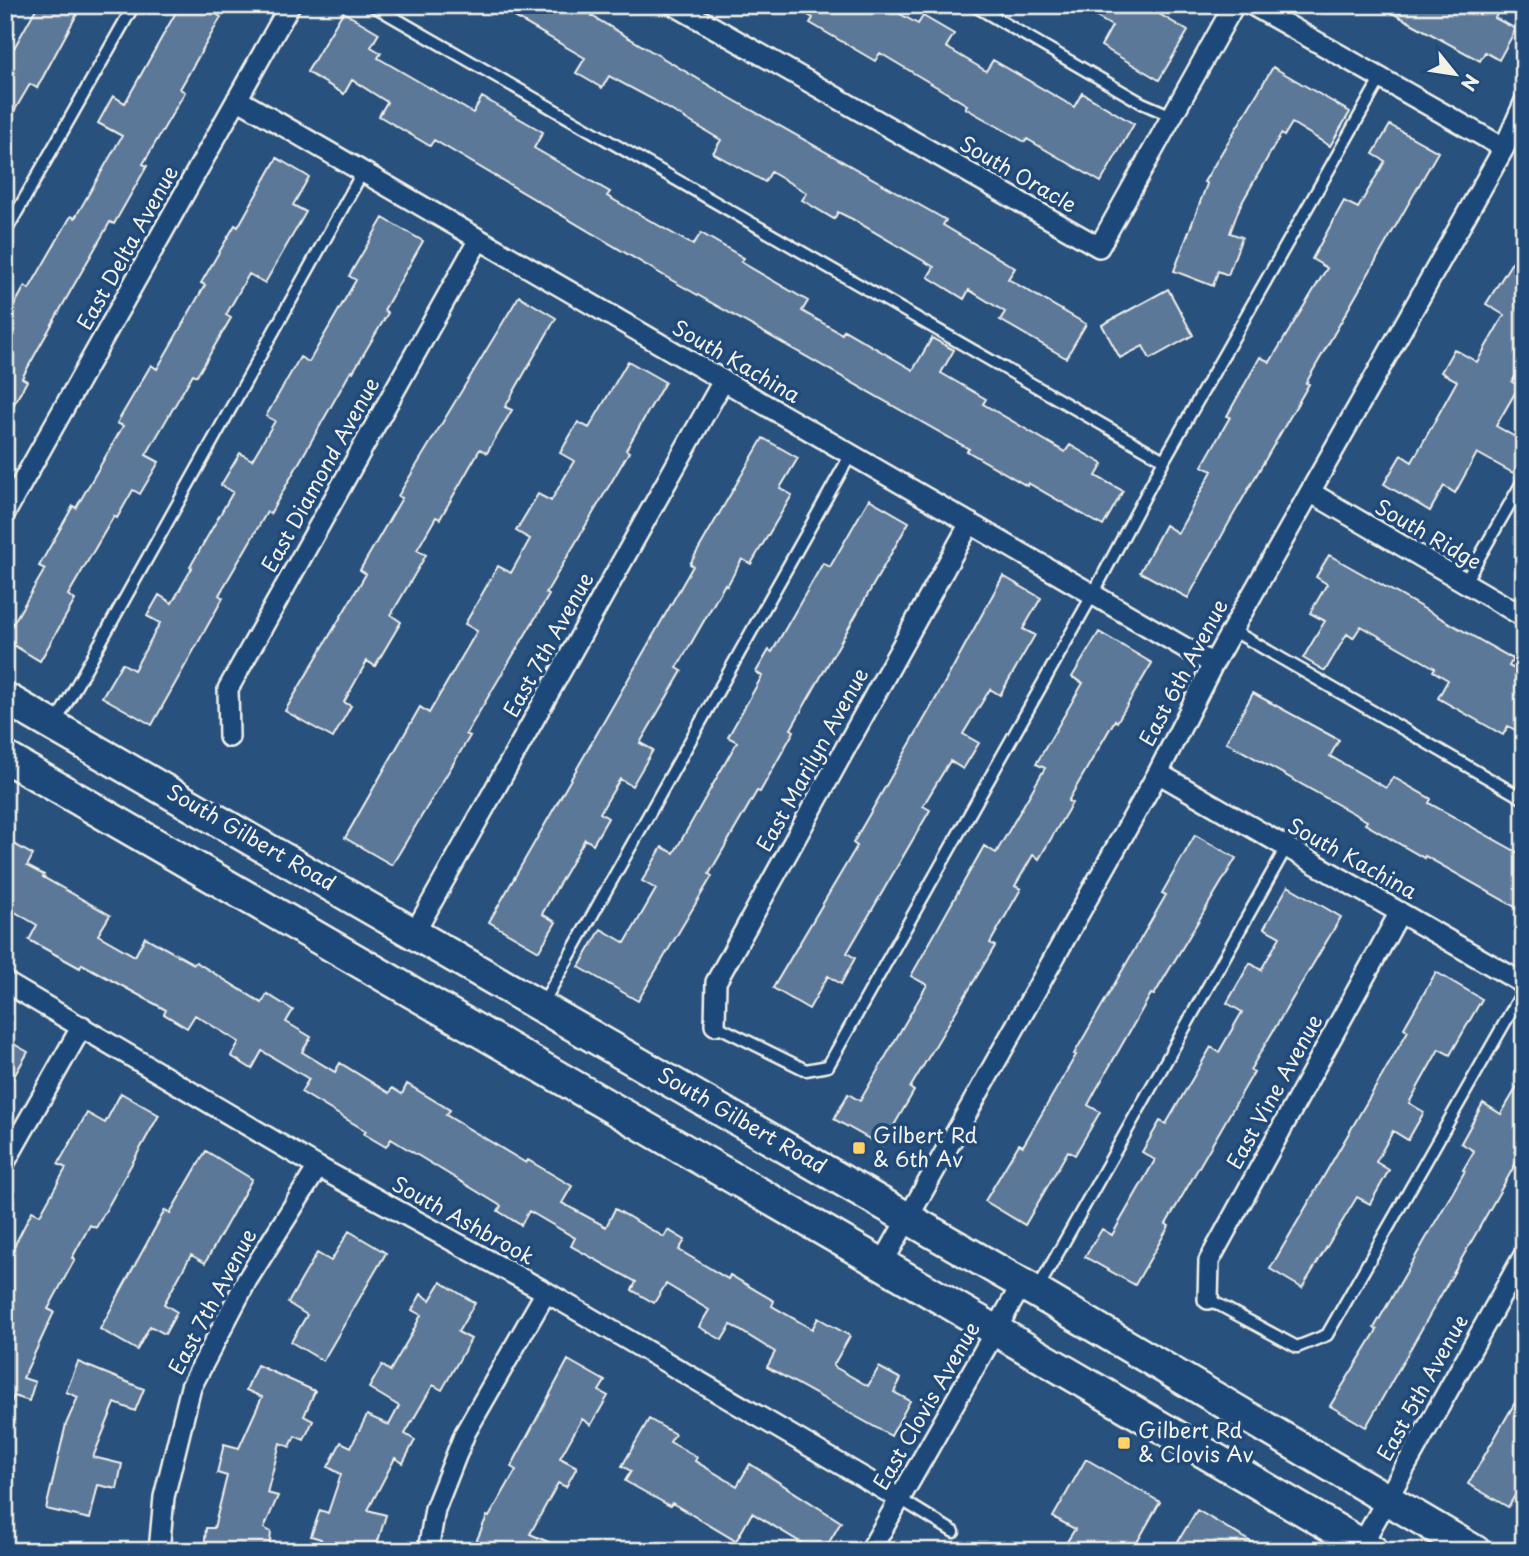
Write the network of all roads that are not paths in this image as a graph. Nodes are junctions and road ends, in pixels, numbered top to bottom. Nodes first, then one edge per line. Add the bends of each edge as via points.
1 (134, 5) edge
2 (290, 5) edge
3 (372, 5) edge
4 (674, 5) edge
5 (973, 5) edge
6 (1234, 5) edge
7 (1252, 5) edge
8 (1381, 78) junction
9 (237, 100) junction
10 (1524, 103) edge
11 (1172, 116) junction
12 (1504, 148) junction
13 (362, 173) junction
14 (5, 233) edge
15 (478, 241) junction
16 (723, 381) junction
17 (851, 454) junction
18 (1164, 460) junction
19 (1524, 479) edge
20 (1310, 492) junction
21 (5, 513) edge
22 (970, 523) junction
23 (1465, 582) junction
24 (1093, 594) junction
25 (1524, 617) edge
26 (1232, 630) junction
27 (1213, 664) junction
28 (5, 698) edge
29 (54, 725) junction
30 (229, 737) dead end
31 (5, 757) edge
32 (1158, 773) junction
33 (1524, 799) edge
34 (1286, 848) junction
35 (1400, 912) junction
36 (415, 932) junction
37 (5, 982) edge
38 (1524, 987) edge
39 (541, 1005) junction
40 (715, 1025) joint
41 (82, 1026) junction
42 (5, 1162) edge
43 (318, 1167) junction
44 (907, 1218) junction
45 (1524, 1255) edge
46 (882, 1264) junction
47 (1029, 1288) junction
48 (546, 1292) junction
49 (1208, 1299) joint
50 (996, 1331) junction
51 (900, 1499) junction
52 (1387, 1499) junction
53 (954, 1532) dead end
54 (1368, 1548) edge
55 (159, 1551) edge
56 (428, 1551) edge
57 (870, 1551) edge
58 (1475, 1551) edge

1 - 14 lane
2 - 9 street, East Delta Avenue
3 - 18 lane
4 - 11 street, South Oracle via 1099,247
5 - 11 lane
6 - 11 street, South Oracle
7 - 8 street
8 - 12 street
8 - 18 lane
9 - 13 street, South Kachina
9 - 21 street, East Delta Avenue
10 - 12 street, East 6th Avenue
12 - 20 street, East 6th Avenue
13 - 15 street, South Kachina
13 - 29 lane
15 - 16 street, South Kachina
15 - 30 street, East Diamond Avenue via 228,689
16 - 17 street, South Kachina
16 - 36 street, East 7th Avenue
17 - 22 street, South Kachina
17 - 39 lane
18 - 24 lane
19 - 23 lane
20 - 23 street, South Ridge
20 - 26 street, East 6th Avenue
22 - 24 street, South Kachina
22 - 40 street, East Marilyn Avenue via 716,982
23 - 25 street, South Ridge
24 - 27 street, South Kachina
24 - 40 lane via 828,1066 806,1070
26 - 27 street, East 6th Avenue
26 - 33 lane
27 - 32 street, East 6th Avenue
28 - 29 main road, South Gilbert Road
29 - 36 main road, South Gilbert Road
31 - 46 main road
32 - 34 street, South Kachina
32 - 44 street, East 6th Avenue
34 - 35 street, South Kachina
34 - 47 lane
35 - 38 street, South Kachina
35 - 49 street, East Vine Avenue via 1209,1261
36 - 39 main road, South Gilbert Road
37 - 41 street, South Ashbrook
38 - 49 lane via 1327,1335 1297,1347
39 - 44 main road, South Gilbert Road
41 - 42 street
41 - 43 street, South Ashbrook
43 - 48 street, South Ashbrook
43 - 55 street, East 7th Avenue via 247,1280 191,1387 164,1497
44 - 46 street, East 6th Avenue
44 - 47 main road, South Gilbert Road
45 - 52 street, East 5th Avenue
46 - 50 main road
47 - 50 street, East Clovis Avenue
47 - 52 main road, South Gilbert Road
48 - 51 street, South Ashbrook
48 - 56 street via 465,1433 435,1509
50 - 51 street, East Clovis Avenue
50 - 54 main road
51 - 53 lane
51 - 57 street, East Clovis Avenue
52 - 54 street, East 5th Avenue
52 - 58 main road, South Gilbert Road

